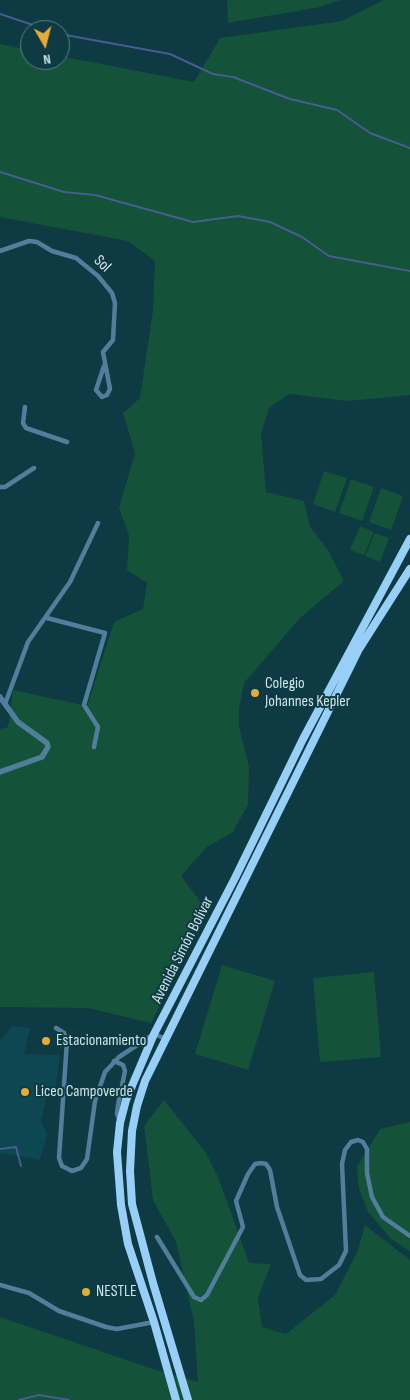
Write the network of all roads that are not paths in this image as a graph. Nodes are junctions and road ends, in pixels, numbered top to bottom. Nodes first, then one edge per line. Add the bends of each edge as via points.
1 (0, 251) edge
2 (104, 366) junction
3 (25, 407) dead end
4 (67, 442) dead end
5 (34, 468) dead end
6 (0, 488) edge
7 (98, 523) dead end
8 (410, 539) edge
9 (410, 569) edge
10 (47, 618) junction
11 (0, 698) edge
12 (6, 704) junction
13 (94, 747) dead end
14 (0, 772) edge
15 (56, 1028) dead end
16 (154, 1034) junction
17 (166, 1039) junction
18 (114, 1061) junction
19 (120, 1123) junction
20 (410, 1236) edge
21 (157, 1237) dead end
22 (0, 1285) edge
23 (154, 1322) junction
24 (176, 1400) edge
25 (188, 1400) edge

1 - 2 street, Sol via 29,241 36,242 76,258 98,276 115,297 113,340 103,352
2 - 2 street, Sol via 110,389 102,397 96,390
3 - 4 street via 23,420 26,428
5 - 6 street
7 - 10 street via 70,582
8 - 16 highway, Avenida Simón Bolívar via 303,738
9 - 17 highway, Avenida Simón Bolívar via 359,649
10 - 12 street via 28,642
10 - 13 street via 105,633 84,705 98,727
11 - 12 street
12 - 14 street via 18,722 47,743 48,748 42,757
15 - 18 street via 64,1033 67,1041 59,1158 62,1166 72,1171 85,1164 99,1087
16 - 17 street
16 - 18 street
16 - 19 highway, Avenida Simón Bolívar via 132,1082
17 - 25 highway, Avenida Simón Bolívar via 145,1081 137,1106 132,1131 132,1204
18 - 19 street via 125,1071 117,1115
19 - 23 highway, Avenida Simón Bolívar via 118,1168 121,1205 128,1244
20 - 21 street via 383,1217 370,1189 367,1149 358,1140 351,1142 345,1150 342,1164 346,1251 339,1265 321,1279 306,1280 300,1274 277,1207 270,1170 261,1162 255,1164 248,1174 236,1201 243,1227 207,1295 201,1300 194,1297
22 - 23 street via 29,1292 59,1311 106,1327 117,1329
23 - 24 highway, Avenida Simón Bolívar

